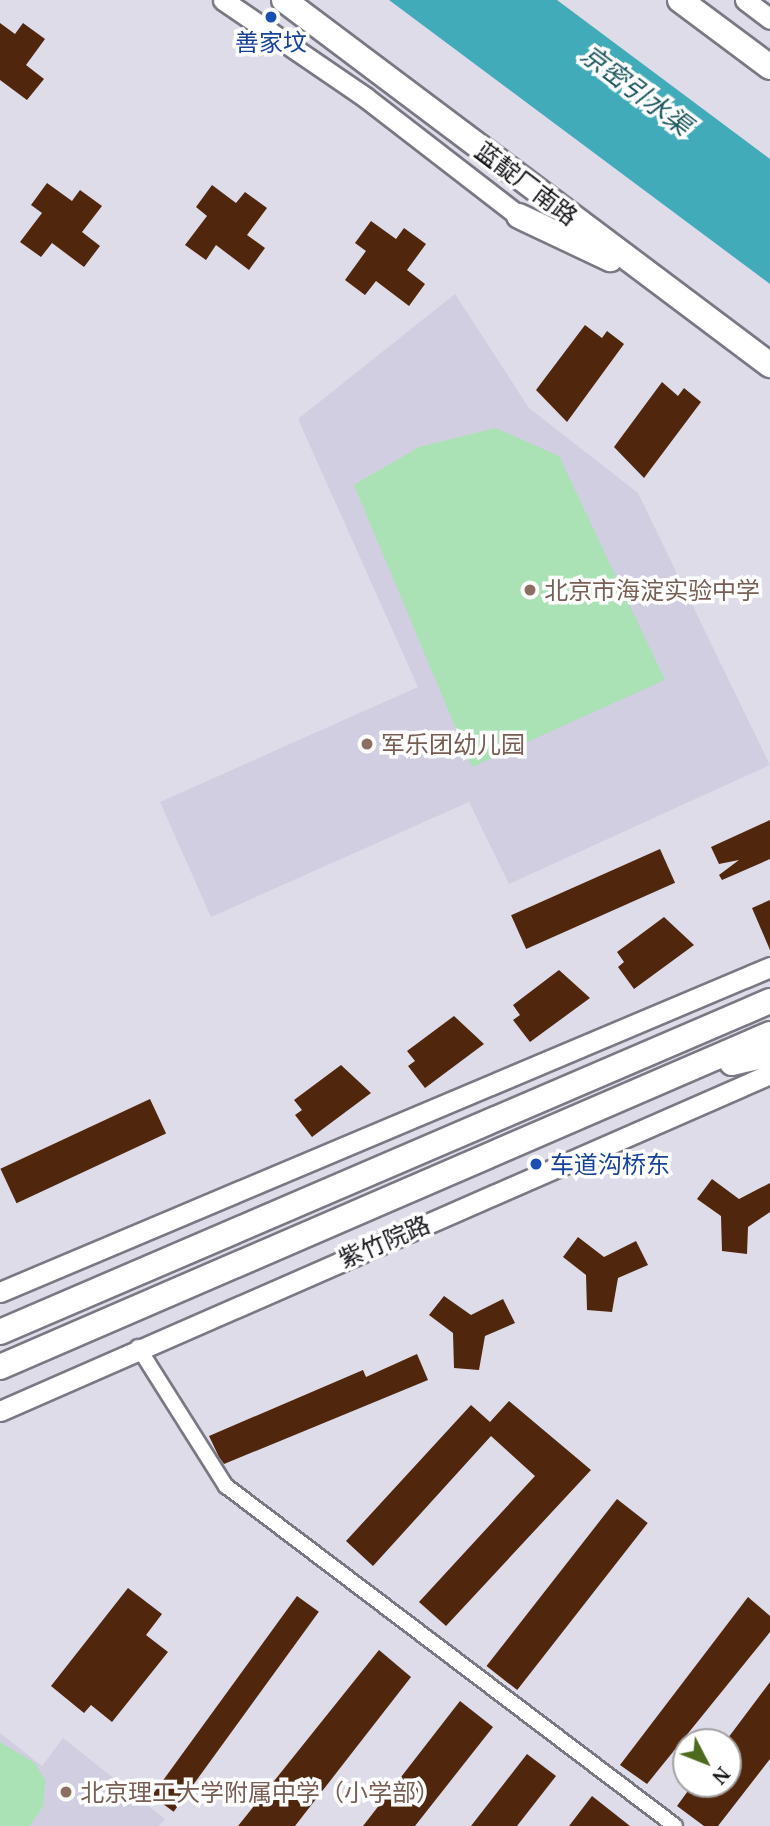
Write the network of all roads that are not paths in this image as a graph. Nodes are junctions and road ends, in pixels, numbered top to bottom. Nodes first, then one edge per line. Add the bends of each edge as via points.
1 (223, 0) edge
2 (284, 0) edge
3 (681, 0) edge
4 (745, 0) edge
5 (770, 19) edge
6 (770, 66) edge
7 (519, 216) joint
8 (657, 282) junction
9 (770, 365) edge
10 (770, 967) edge
11 (770, 1001) edge
12 (770, 1034) edge
13 (770, 1054) edge
14 (770, 1073) edge
15 (663, 1079) junction
16 (0, 1293) edge
17 (0, 1332) edge
18 (138, 1347) junction
19 (0, 1367) edge
20 (0, 1411) edge
21 (675, 1826) edge

1 - 7 street, 蓝靛厂南路 via 365,97
2 - 8 highway, 蓝靛厂南路
3 - 6 highway
4 - 5 street
7 - 8 highway
8 - 9 highway, 蓝靛厂南路
10 - 16 street
11 - 17 highway
12 - 15 highway, 紫竹院路
13 - 15 highway
14 - 18 street, 紫竹院路
15 - 19 highway, 紫竹院路
18 - 20 street, 紫竹院路
18 - 21 street via 226,1486

